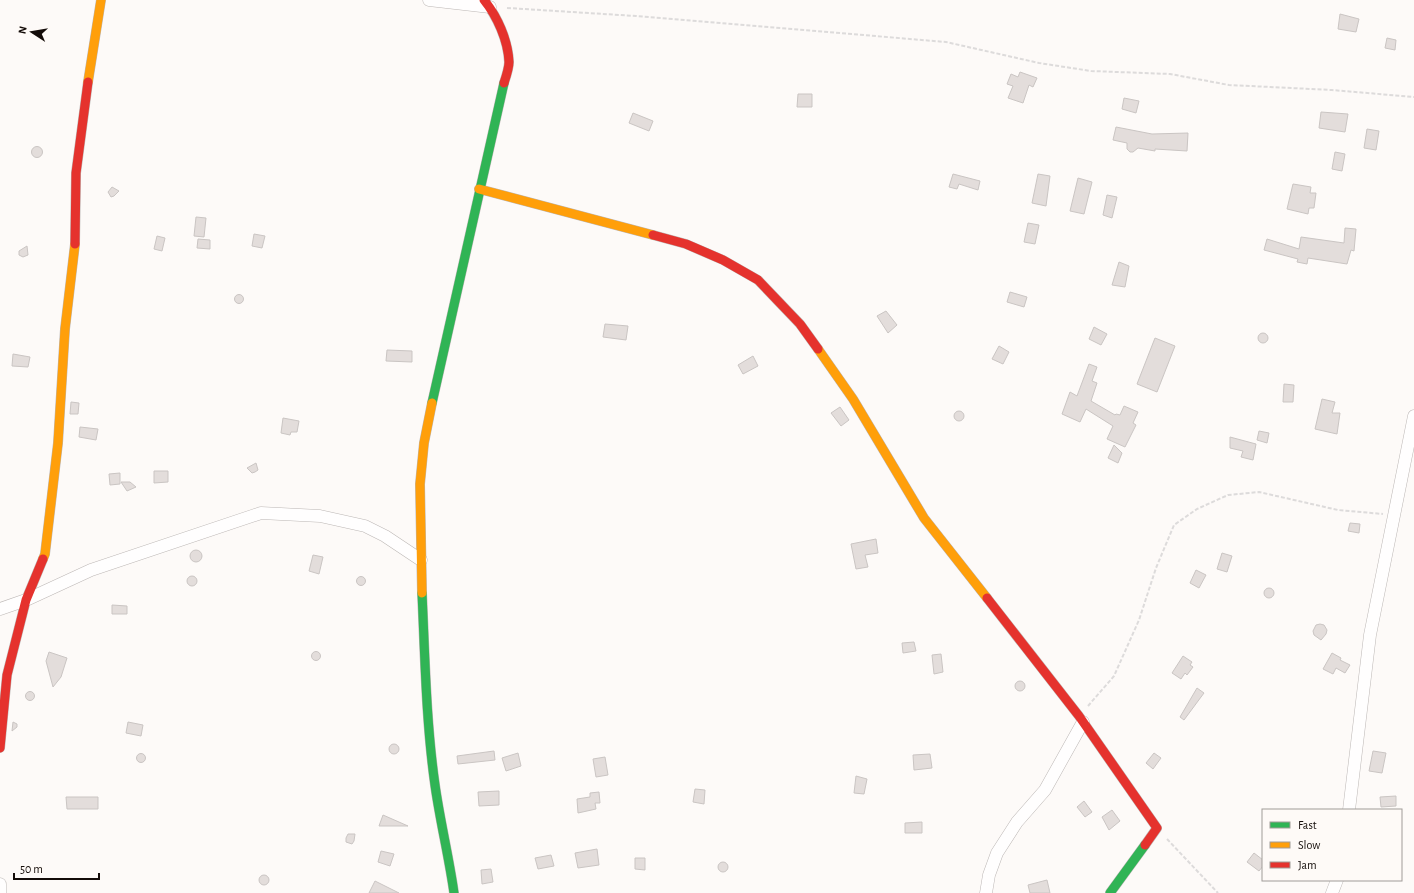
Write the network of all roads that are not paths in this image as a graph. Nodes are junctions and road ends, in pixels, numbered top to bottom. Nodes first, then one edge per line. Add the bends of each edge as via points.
1 (101, 0) edge
2 (429, 0) edge
3 (487, 3) edge
4 (479, 189) junction
5 (1414, 416) edge
6 (421, 560) junction
7 (26, 600) junction
8 (0, 609) edge
9 (1081, 719) junction
10 (0, 748) edge
11 (1349, 809) edge
12 (1337, 881) edge
13 (0, 884) edge
14 (0, 893) edge
15 (454, 893) edge
16 (986, 893) edge
17 (1110, 893) edge
18 (1332, 893) edge

1 - 7 street via 93,41 76,173 75,243 65,329 51,510 45,554
2 - 3 street
3 - 4 street via 502,29 509,62
4 - 6 street via 424,442 420,484
4 - 9 street via 686,244 723,260 758,280 800,324 853,399 924,518
5 - 11 street via 1370,635
6 - 7 street via 365,526 320,516 261,513 91,570
6 - 15 street via 434,778
7 - 8 street
7 - 10 street via 7,675
9 - 16 street via 1045,790 1017,822 997,853
9 - 17 street via 1157,828
12 - 18 street
13 - 14 street

